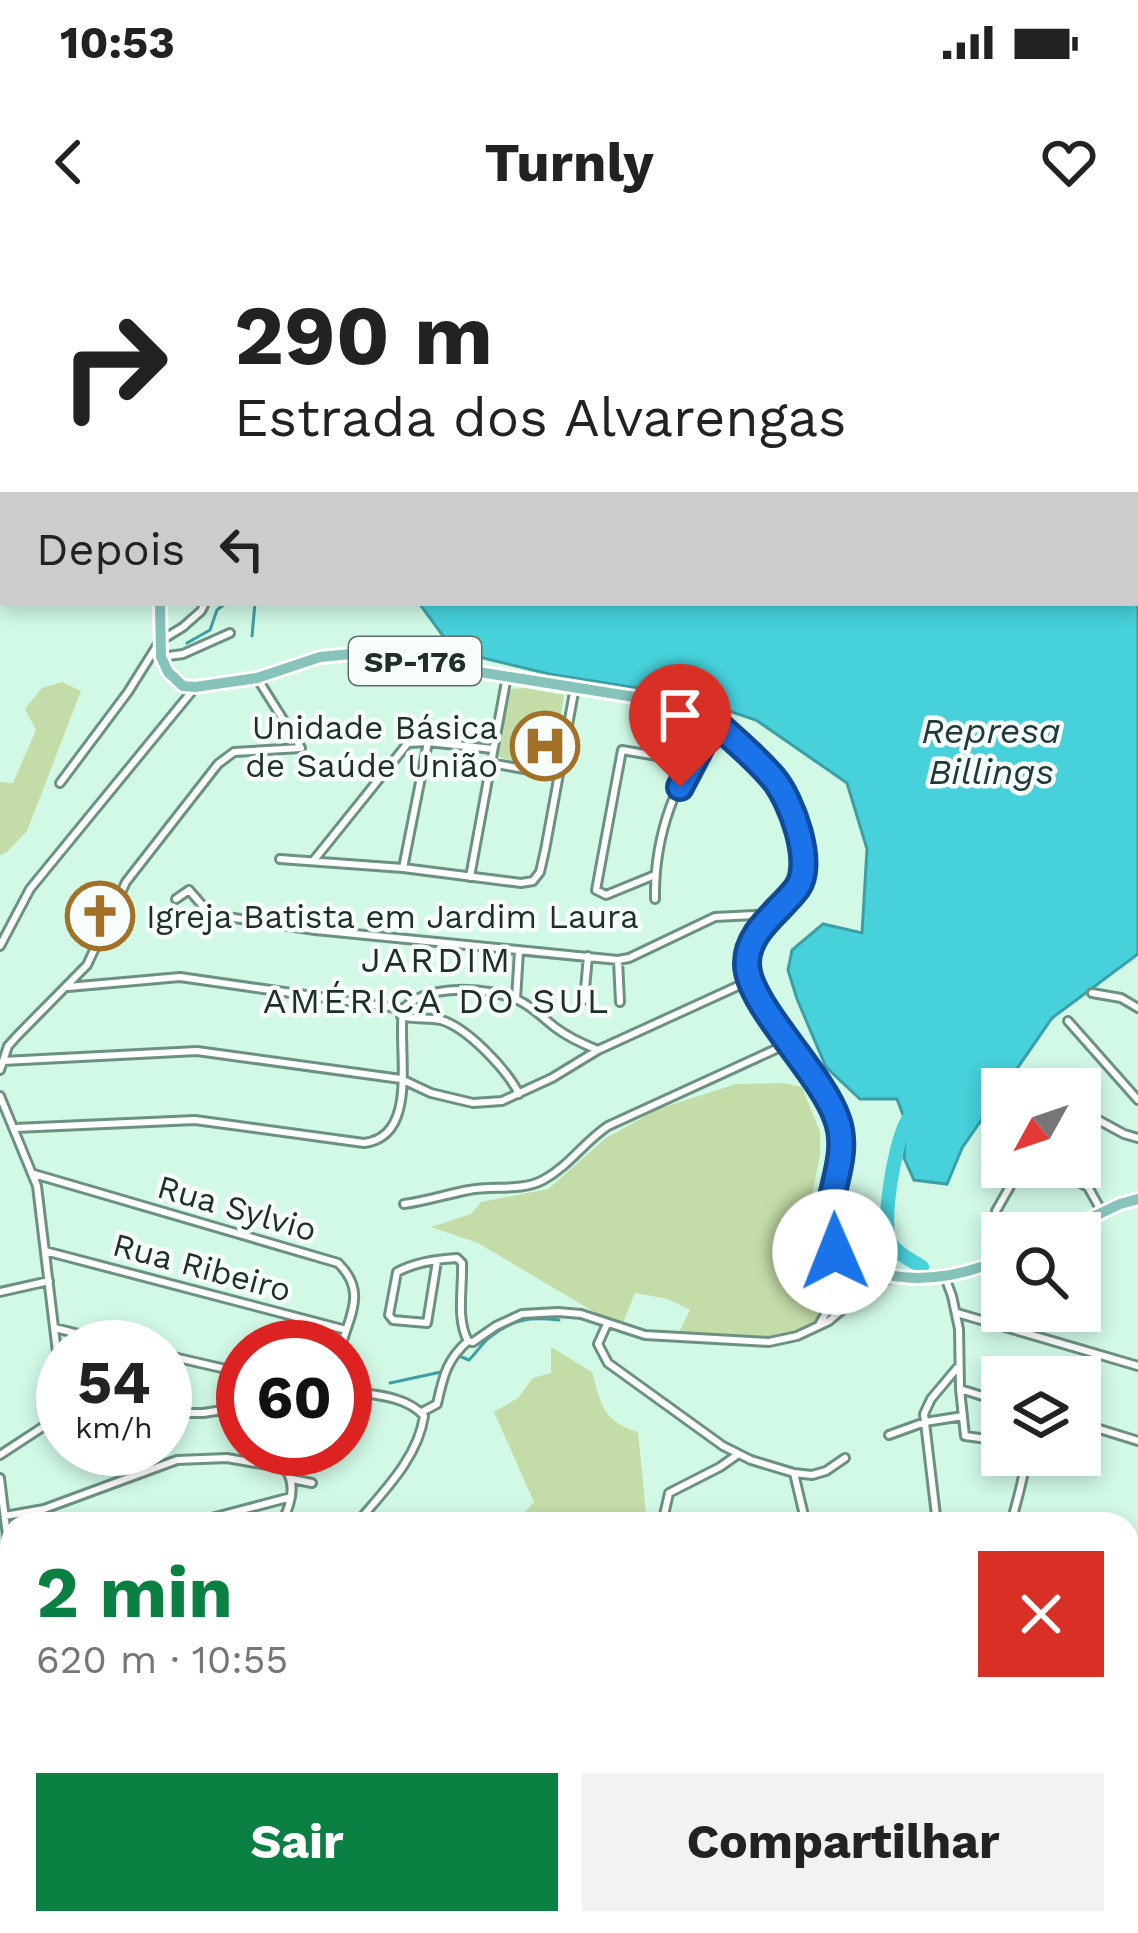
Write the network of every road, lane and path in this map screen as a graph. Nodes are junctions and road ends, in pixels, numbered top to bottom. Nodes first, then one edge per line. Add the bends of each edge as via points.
1 (160, 606) edge
2 (204, 606) edge
3 (230, 633) dead end
4 (160, 641) junction
5 (160, 657) junction
6 (507, 676) junction
7 (257, 678) junction
8 (195, 687) junction
9 (575, 687) junction
10 (720, 727) junction
11 (428, 742) junction
12 (493, 749) junction
13 (692, 762) junction
14 (490, 764) junction
15 (559, 775) junction
16 (60, 783) dead end
17 (280, 859) dead end
18 (313, 861) junction
19 (403, 868) junction
20 (655, 875) junction
21 (470, 878) junction
22 (176, 899) dead end
23 (655, 899) dead end
24 (772, 914) junction
25 (0, 946) edge
26 (519, 951) junction
27 (588, 956) junction
28 (618, 960) junction
29 (749, 981) junction
30 (68, 987) junction
31 (1092, 993) dead end
32 (516, 999) junction
33 (584, 1000) dead end
34 (620, 1002) dead end
35 (1138, 1009) edge
36 (402, 1012) junction
37 (1068, 1021) dead end
38 (790, 1043) junction
39 (4, 1046) edge
40 (598, 1050) junction
41 (1, 1066) edge
42 (401, 1079) junction
43 (519, 1094) junction
44 (0, 1096) edge
45 (1138, 1100) edge
46 (1101, 1121) edge
47 (15, 1128) junction
48 (1138, 1138) edge
49 (34, 1174) junction
50 (1089, 1188) edge
51 (1138, 1199) edge
52 (404, 1204) dead end
53 (1102, 1212) joint
54 (830, 1243) junction
55 (45, 1251) junction
56 (437, 1261) junction
57 (981, 1267) edge
58 (892, 1276) junction
59 (945, 1277) junction
60 (49, 1281) junction
61 (0, 1292) edge
62 (956, 1312) junction
63 (54, 1320) edge
64 (308, 1320) edge
65 (348, 1320) edge
66 (607, 1324) junction
67 (818, 1326) junction
68 (468, 1341) junction
69 (959, 1366) junction
70 (1138, 1366) edge
71 (959, 1389) junction
72 (372, 1395) edge
73 (981, 1396) edge
74 (423, 1413) junction
75 (963, 1416) junction
76 (925, 1422) junction
77 (1101, 1430) edge
78 (36, 1431) edge
79 (889, 1435) dead end
80 (981, 1438) edge
81 (1138, 1441) edge
82 (738, 1454) junction
83 (0, 1455) edge
84 (845, 1458) dead end
85 (794, 1473) junction
86 (1024, 1476) edge
87 (0, 1478) edge
88 (292, 1479) junction
89 (312, 1483) dead end
90 (291, 1501) junction
91 (4, 1512) edge
92 (27, 1512) edge
93 (242, 1512) edge
94 (286, 1512) edge
95 (366, 1512) edge
96 (665, 1512) edge
97 (803, 1512) edge
98 (936, 1512) edge
99 (1013, 1512) edge

1 - 4 main road
2 - 4 street
3 - 5 street
4 - 5 main road
4 - 16 street
5 - 8 main road via 174,680
6 - 7 main road, SP-176 via 362,653
6 - 9 main road, SP-176
6 - 12 street
7 - 8 main road, SP-176
7 - 30 street via 301,748 233,752 218,764 126,882 96,951
8 - 25 street via 30,889
9 - 10 main road, SP-176 via 678,704
9 - 15 street
10 - 13 street
10 - 24 main road, SP-176 via 776,781 802,850 801,881
11 - 12 street
11 - 18 street via 400,750
11 - 19 street
12 - 14 street
13 - 20 street via 664,822
13 - 20 street via 622,750 598,893
14 - 15 street
14 - 21 street
15 - 21 street via 537,877
17 - 18 street
18 - 19 street
19 - 21 street
20 - 23 street
22 - 26 street via 189,890 214,915
24 - 28 street via 715,917
24 - 29 main road, SP-176 via 750,945
26 - 27 street
26 - 32 street
27 - 28 street
27 - 33 street
28 - 34 street
29 - 38 main road
29 - 40 street
30 - 36 street via 180,977
30 - 39 street
31 - 35 street
32 - 36 street via 440,990
32 - 40 street
36 - 42 street
36 - 43 street via 458,1028
37 - 45 street
38 - 52 street via 608,1126 542,1180
38 - 54 main road via 829,1100 841,1135
39 - 41 street
40 - 43 street
41 - 42 street via 196,1051
42 - 43 street via 472,1102
42 - 47 street via 396,1124 372,1142 192,1120
44 - 47 street
46 - 48 street
47 - 49 street
49 - 55 street
49 - 65 street, Rua Sylvio via 338,1263 355,1289
50 - 53 street
51 - 53 main road
54 - 58 main road via 852,1266
54 - 67 street via 834,1299
55 - 60 street
55 - 64 street, Rua Ribeiro
56 - 56 street via 397,1272 388,1315 427,1323
56 - 68 street via 462,1263
57 - 59 main road
58 - 59 main road
58 - 67 street
59 - 62 street
60 - 61 street
60 - 63 street
62 - 69 street
62 - 70 street
66 - 67 street via 655,1336 770,1342
66 - 68 street via 572,1312 527,1313
66 - 82 street via 598,1344 608,1363
68 - 74 street via 443,1373 437,1404
69 - 71 street
69 - 76 street via 926,1407
71 - 73 street
71 - 75 street
72 - 74 street
74 - 95 street via 401,1468
75 - 76 street
75 - 80 street via 965,1436
76 - 79 street
76 - 98 street
77 - 81 street
78 - 83 street
82 - 85 street
82 - 96 street via 669,1493
84 - 85 street via 821,1473
85 - 97 street
86 - 99 street
87 - 91 street
88 - 89 street
88 - 90 street
88 - 92 street via 280,1466 192,1458
90 - 93 street
90 - 94 street

